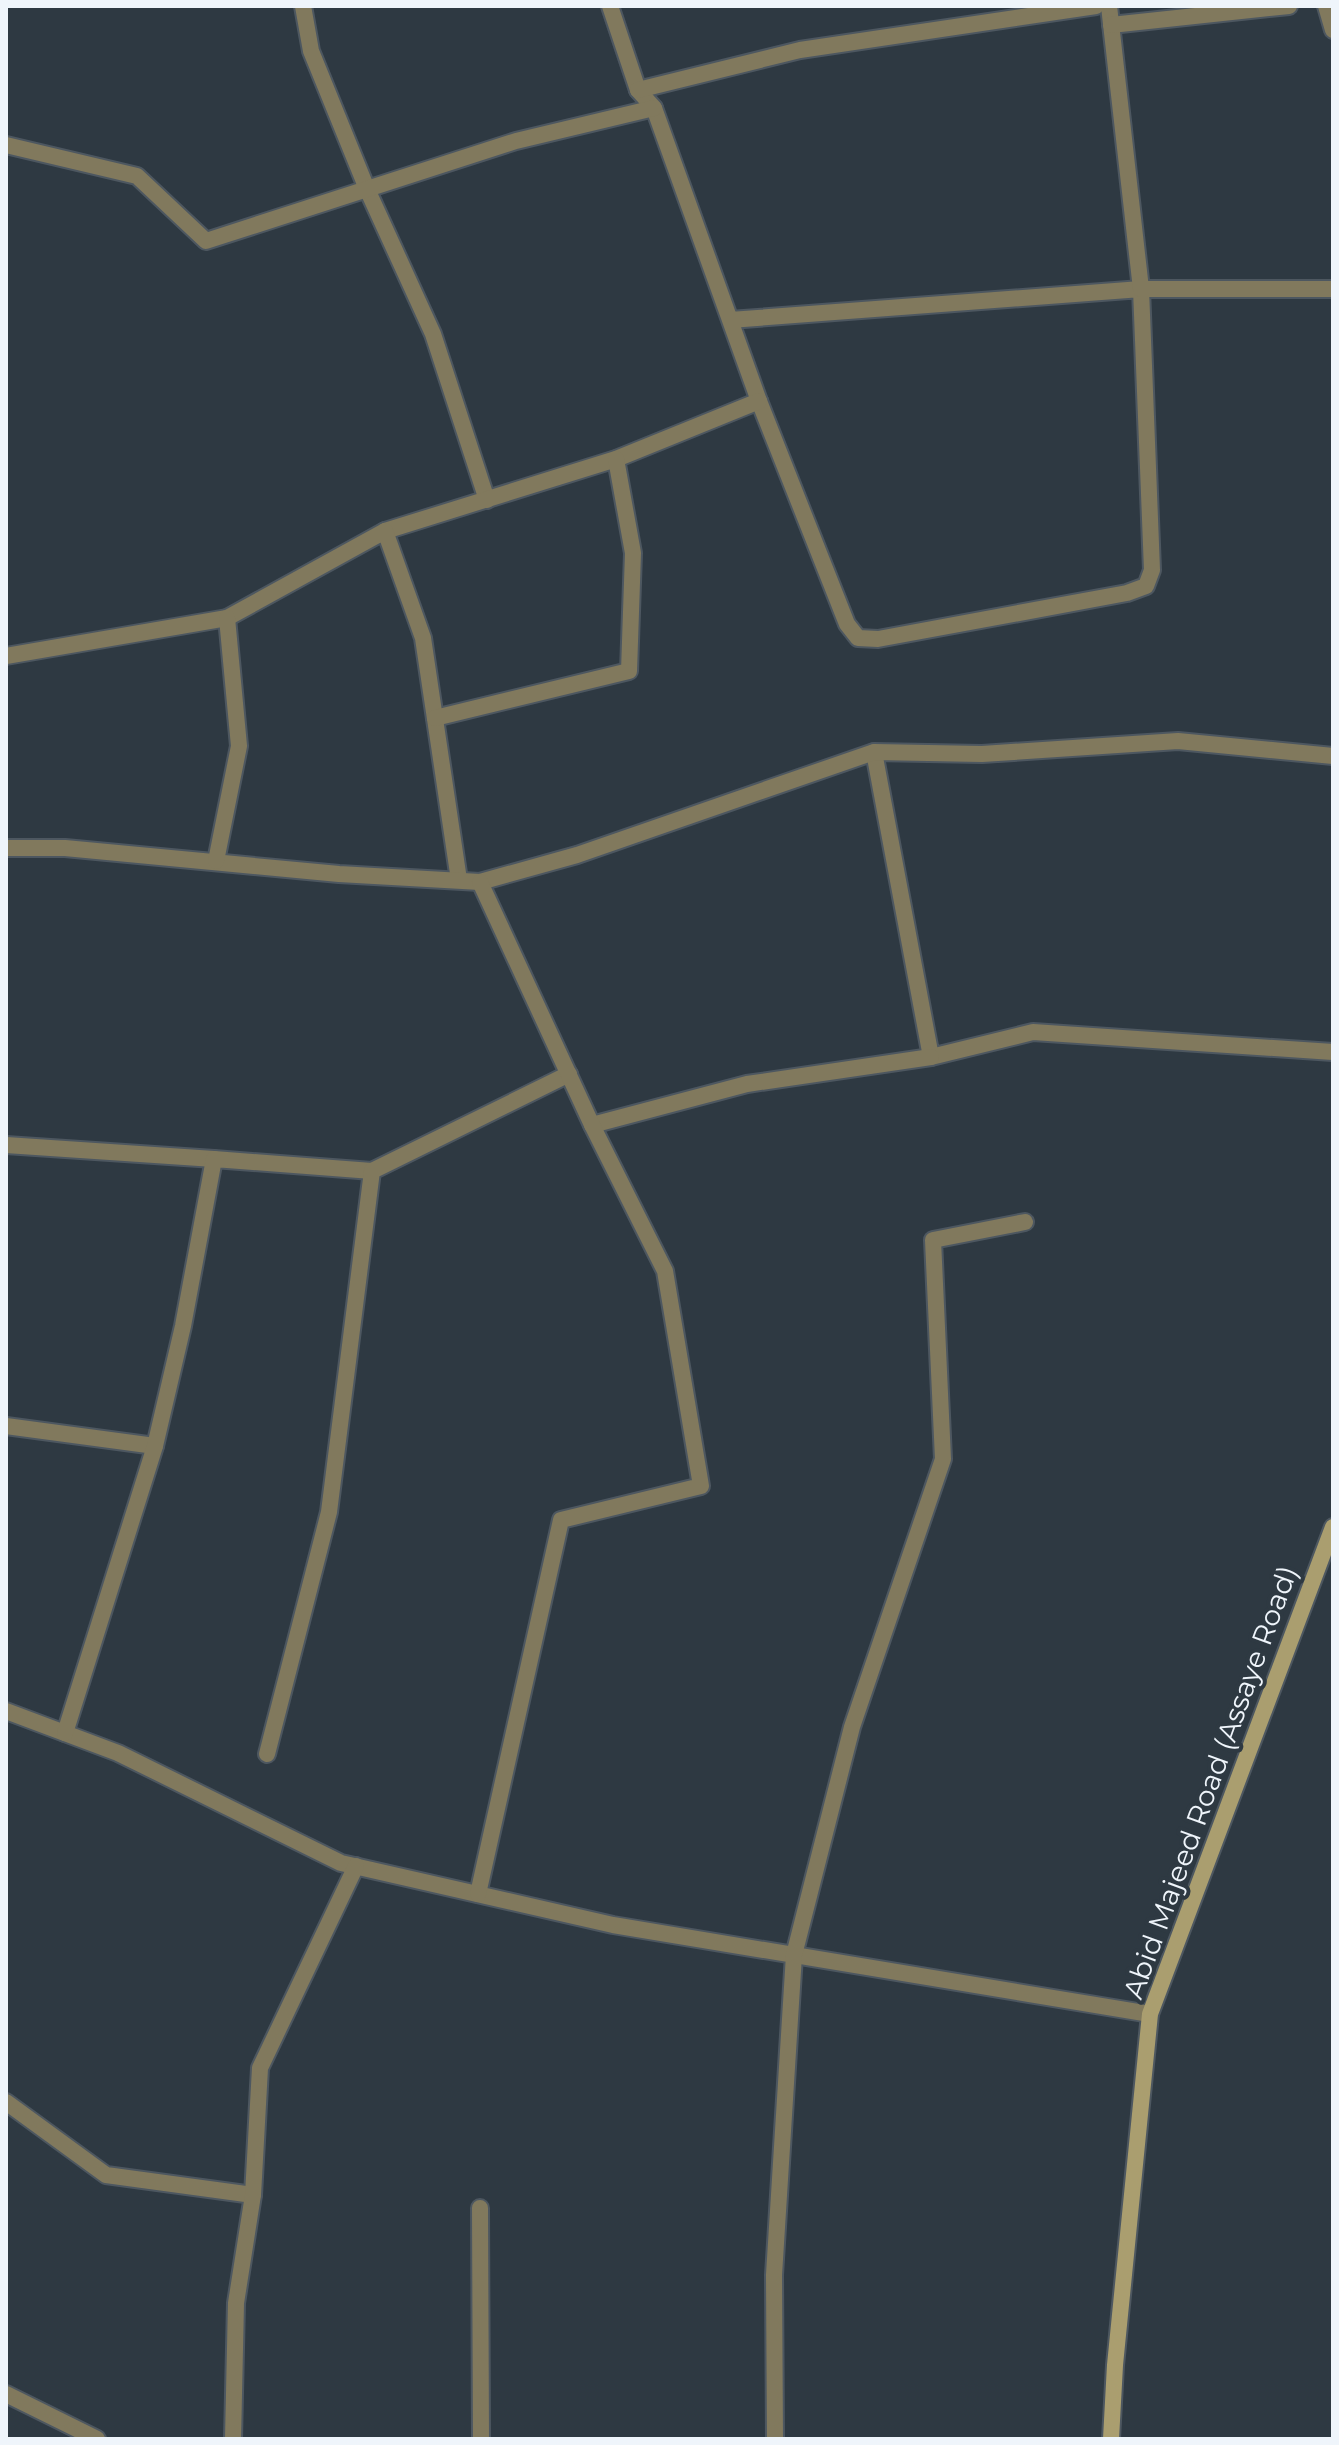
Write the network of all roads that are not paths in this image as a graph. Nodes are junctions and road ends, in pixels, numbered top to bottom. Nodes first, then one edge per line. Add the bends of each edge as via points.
1 (303, 6) edge
2 (610, 6) edge
3 (1096, 6) edge
4 (1109, 6) edge
5 (1289, 6) edge
6 (1326, 6) edge
7 (1111, 25) junction
8 (1333, 30) edge
9 (638, 90) junction
10 (654, 108) junction
11 (6, 145) edge
12 (367, 189) junction
13 (1141, 289) junction
14 (1333, 289) edge
15 (730, 320) junction
16 (759, 401) junction
17 (616, 459) junction
18 (487, 500) junction
19 (385, 531) junction
20 (227, 618) junction
21 (6, 656) edge
22 (435, 718) junction
23 (874, 752) junction
24 (1333, 756) edge
25 (6, 848) edge
26 (216, 861) junction
27 (459, 880) junction
28 (480, 882) junction
29 (1333, 1052) edge
30 (931, 1057) junction
31 (569, 1074) junction
32 (592, 1125) junction
33 (6, 1145) edge
34 (214, 1159) junction
35 (372, 1171) junction
36 (1025, 1222) dead end
37 (6, 1426) edge
38 (155, 1446) junction
39 (1333, 1527) edge
40 (6, 1711) edge
41 (65, 1733) junction
42 (267, 1754) dead end
43 (356, 1866) junction
44 (478, 1894) junction
45 (794, 1955) junction
46 (1150, 2014) junction
47 (6, 2102) edge
48 (253, 2195) junction
49 (480, 2208) dead end
50 (6, 2394) edge
51 (97, 2439) edge
52 (233, 2439) edge
53 (481, 2439) edge
54 (775, 2439) edge
55 (1111, 2439) edge

1 - 12 street via 311,51
2 - 9 street
3 - 9 street via 800,50
4 - 7 street
5 - 7 street
6 - 8 street
7 - 13 street
9 - 10 street
10 - 12 street via 516,141
10 - 15 street
11 - 12 street via 137,176 206,241
12 - 18 street via 433,334
13 - 14 street
13 - 15 street
13 - 16 street via 1152,570 1146,586 1127,593 878,639 858,638 847,624
15 - 16 street
16 - 17 street
17 - 18 street
17 - 22 street via 633,553 629,671
18 - 19 street
19 - 20 street
19 - 22 street via 423,638
20 - 21 street
20 - 26 street via 239,746
22 - 27 street
23 - 24 street via 982,754 1178,741
23 - 28 street via 577,855
23 - 30 street
25 - 26 street
26 - 27 street
27 - 28 street
28 - 31 street
29 - 30 street via 1033,1032
30 - 32 street via 747,1084
31 - 32 street
31 - 35 street
32 - 44 street via 665,1271 701,1486 561,1520
33 - 34 street
34 - 35 street
34 - 38 street
35 - 42 street via 329,1512
36 - 45 street via 933,1240 943,1459 852,1727
37 - 38 street
38 - 41 street
39 - 46 main road, Abid Majeed Road (Assaye Road)
40 - 41 street
41 - 43 street
43 - 44 street
43 - 48 street via 260,2068
44 - 45 street via 613,1925
45 - 46 street
45 - 54 street via 774,2275
46 - 55 main road, Abid Majeed Road (Assaye Road)
47 - 48 street via 106,2175
48 - 52 street via 236,2303
49 - 53 street
50 - 51 street

